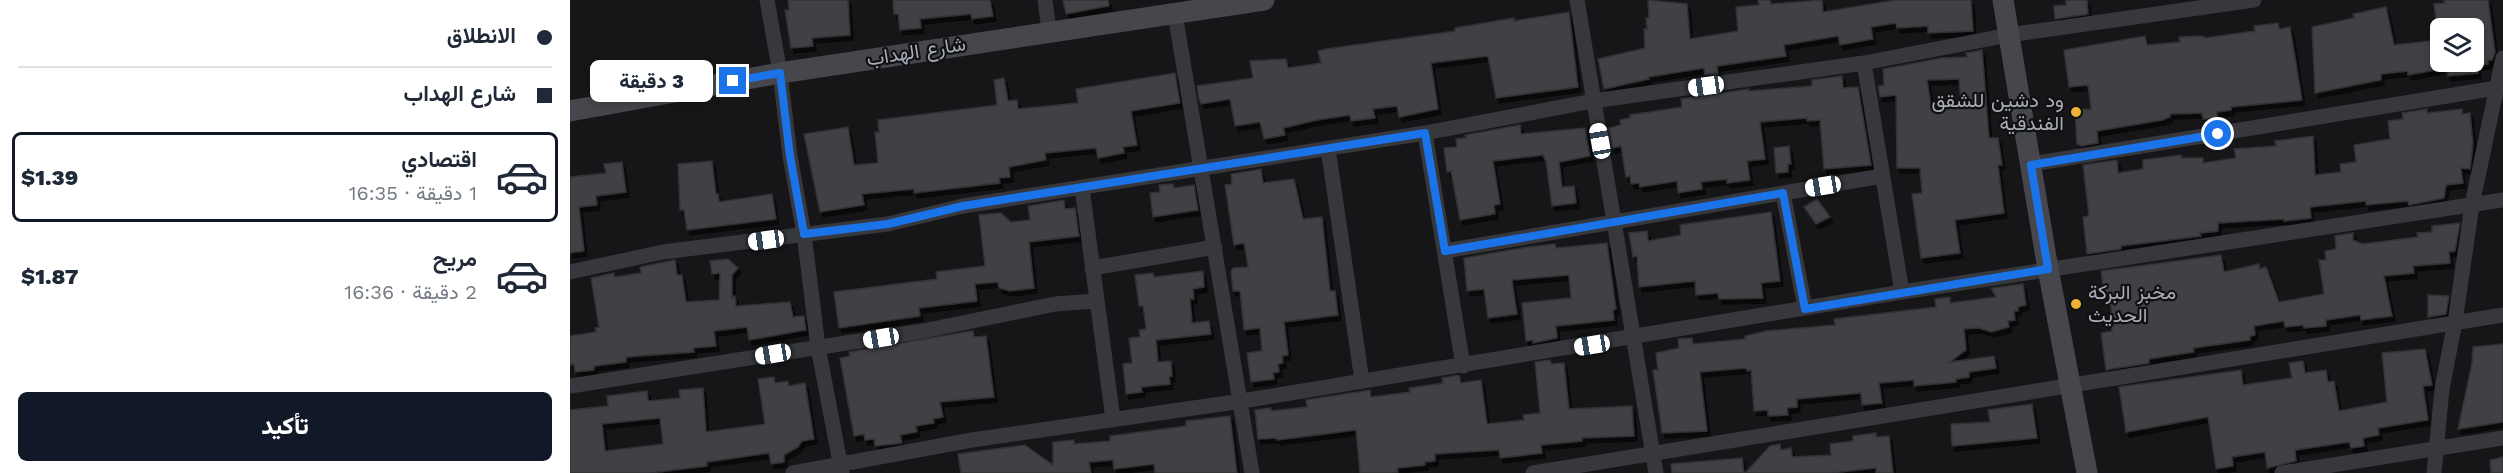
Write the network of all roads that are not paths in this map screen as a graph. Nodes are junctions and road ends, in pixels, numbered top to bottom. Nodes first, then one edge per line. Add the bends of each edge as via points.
1 (767, 0) edge
2 (1045, 0) edge
3 (1264, 0) edge
4 (1577, 0) edge
5 (2003, 0) edge
6 (2254, 0) edge
7 (1175, 14) junction
8 (1049, 30) junction
9 (2009, 35) junction
10 (2503, 58) edge
11 (1864, 63) junction
12 (780, 73) junction
13 (2500, 87) edge
14 (1593, 101) junction
15 (570, 111) edge
16 (1425, 133) junction
17 (1328, 148) junction
18 (2031, 165) junction
19 (1200, 167) junction
20 (1882, 176) junction
21 (1082, 188) junction
22 (1783, 193) junction
23 (2503, 200) edge
24 (2472, 205) junction
25 (1613, 220) junction
26 (804, 234) junction
27 (1215, 247) junction
28 (1445, 251) junction
29 (1092, 268) junction
30 (2048, 269) junction
31 (570, 272) edge
32 (1902, 292) junction
33 (1096, 301) junction
34 (1805, 309) junction
35 (2503, 315) edge
36 (2455, 322) junction
37 (1634, 338) junction
38 (818, 347) junction
39 (1463, 366) junction
40 (1362, 381) junction
41 (570, 386) edge
42 (2071, 386) junction
43 (1242, 401) junction
44 (1113, 419) junction
45 (2503, 438) edge
46 (2435, 449) junction
47 (1653, 454) junction
48 (842, 469) edge
49 (793, 473) edge
50 (1252, 473) edge
51 (1533, 473) edge
52 (1656, 473) edge
53 (2088, 473) edge
54 (2282, 473) edge
55 (2434, 473) edge

1 - 12 street
2 - 8 street
3 - 7 street, شارع الهداب
4 - 14 street
5 - 9 street
6 - 9 street
7 - 8 street, شارع الهداب
7 - 19 street
8 - 12 street, شارع الهداب
9 - 11 street
9 - 18 street
10 - 13 street
11 - 14 street
11 - 20 street
12 - 15 street, شارع الهداب
12 - 26 street
13 - 18 street
13 - 24 street
14 - 16 street
14 - 25 street
16 - 17 street
16 - 28 street
17 - 19 street
17 - 40 street
18 - 30 street
19 - 21 street
19 - 27 street
20 - 22 street
20 - 32 street
21 - 26 street via 963,206 888,224
21 - 29 street
22 - 25 street
22 - 34 street
23 - 24 street
24 - 30 street
24 - 36 street
25 - 28 street
25 - 37 street
26 - 31 street via 663,252
26 - 38 street
27 - 29 street
27 - 43 street
28 - 39 street
29 - 33 street
30 - 32 street
30 - 42 street
32 - 34 street
33 - 38 street via 1055,304 922,332
33 - 44 street
34 - 37 street
35 - 36 street
36 - 42 street
36 - 46 street
37 - 39 street
37 - 47 street
38 - 41 street
38 - 48 street
39 - 40 street
40 - 43 street
42 - 47 street
42 - 53 street
43 - 44 street
43 - 50 street
44 - 48 street via 972,440
45 - 46 street
46 - 54 street
46 - 55 street
47 - 51 street
47 - 52 street
48 - 49 street

